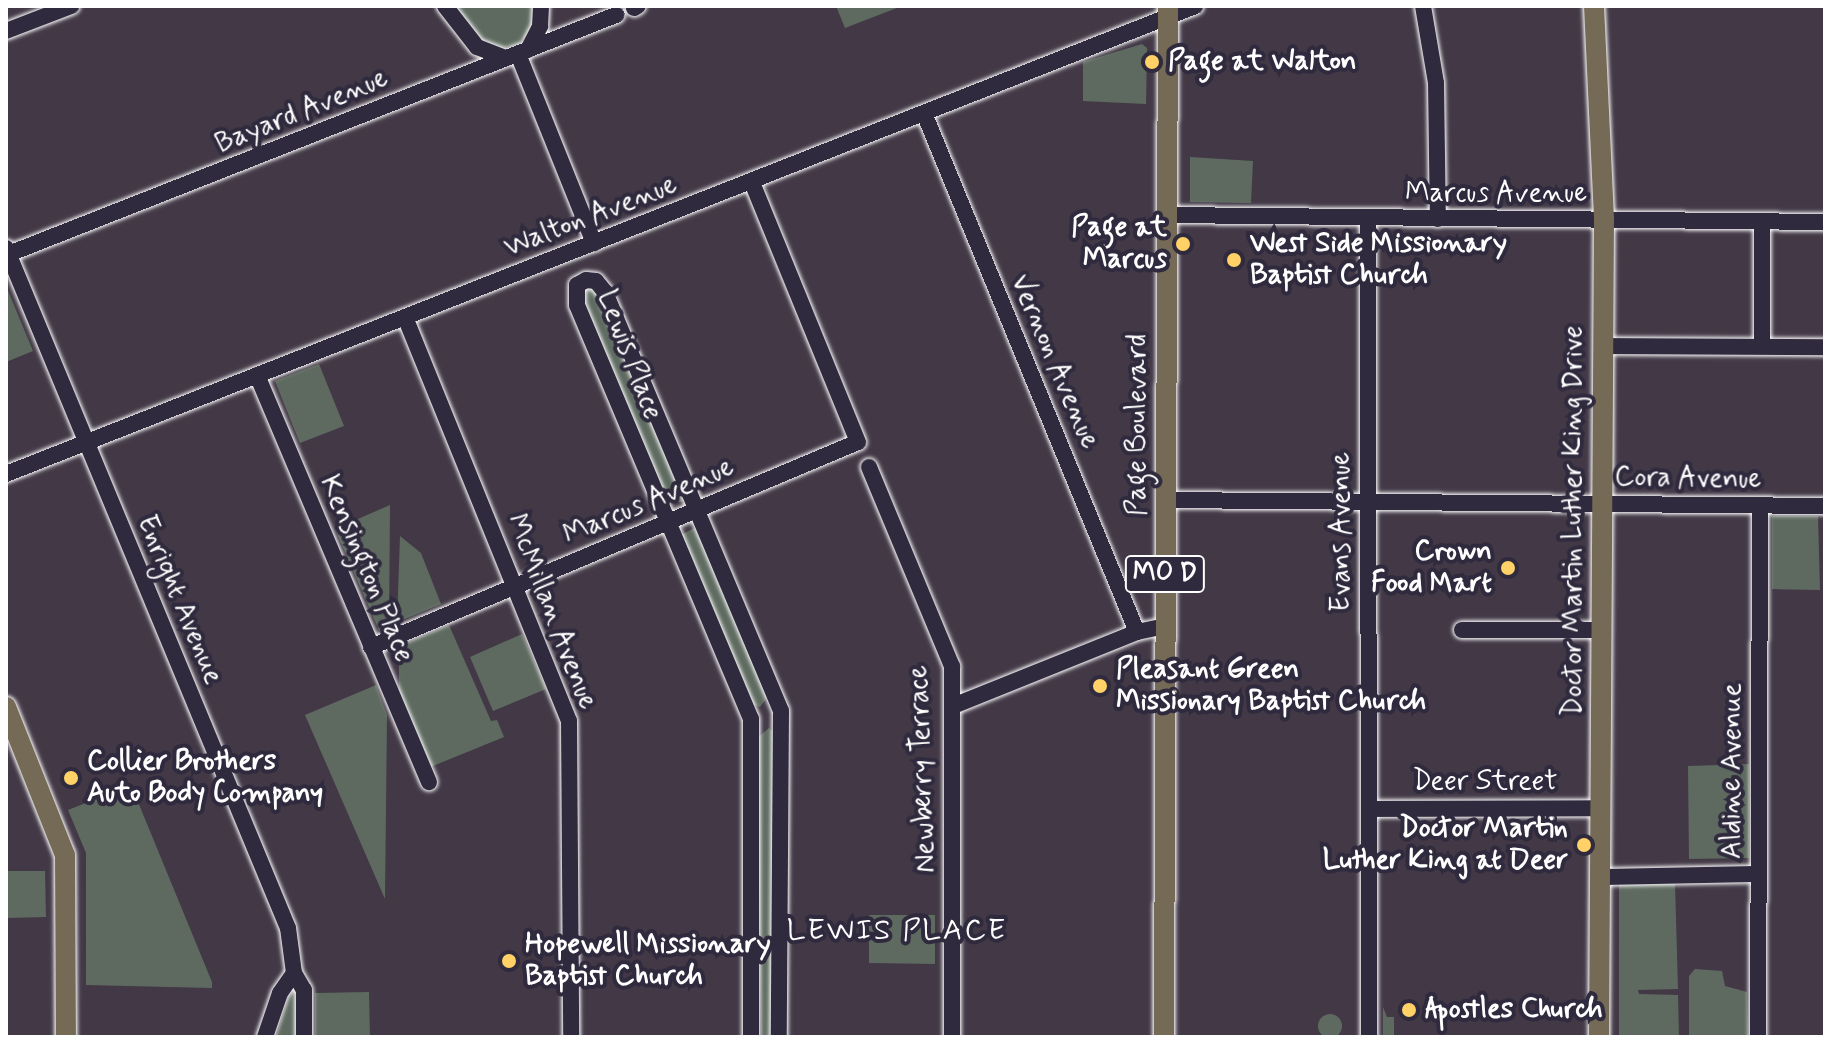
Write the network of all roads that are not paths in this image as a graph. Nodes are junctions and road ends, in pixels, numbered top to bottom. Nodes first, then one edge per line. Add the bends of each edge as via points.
1 (71, 6) edge
2 (445, 6) edge
3 (541, 6) edge
4 (1195, 6) edge
5 (1423, 6) edge
6 (1594, 6) edge
7 (1168, 11) edge
8 (616, 15) dead end
9 (6, 31) edge
10 (518, 54) junction
11 (924, 113) junction
12 (752, 182) junction
13 (1167, 215) junction
14 (1368, 219) junction
15 (1438, 219) junction
16 (1604, 221) junction
17 (1762, 222) junction
18 (1825, 222) edge
19 (594, 243) junction
20 (7, 253) edge
21 (405, 317) junction
22 (1603, 346) junction
23 (1762, 346) junction
24 (1825, 347) edge
25 (257, 375) junction
26 (85, 442) junction
27 (869, 467) dead end
28 (6, 474) edge
29 (1166, 500) junction
30 (1367, 502) junction
31 (1602, 503) junction
32 (1760, 506) junction
33 (1825, 506) edge
34 (697, 510) junction
35 (670, 522) junction
36 (516, 586) junction
37 (1165, 626) junction
38 (1462, 630) dead end
39 (1602, 630) junction
40 (1137, 632) junction
41 (371, 647) junction
42 (953, 706) junction
43 (6, 707) edge
44 (781, 711) junction
45 (751, 719) junction
46 (429, 782) dead end
47 (1601, 808) junction
48 (1369, 809) junction
49 (1759, 874) junction
50 (1600, 877) junction
51 (294, 973) junction
52 (66, 1037) edge
53 (265, 1037) edge
54 (304, 1037) edge
55 (571, 1037) edge
56 (751, 1037) edge
57 (779, 1037) edge
58 (952, 1037) edge
59 (1164, 1037) edge
60 (1369, 1037) edge
61 (1599, 1037) edge
62 (1758, 1037) edge

1 - 9 street
2 - 10 street via 477,47
3 - 10 street via 540,26
4 - 7 street, Walton Avenue
5 - 15 street via 1436,83
6 - 16 main road, Doctor Martin Luther King Drive
7 - 11 street, Walton Avenue
7 - 13 main road, Page Boulevard / MO D
8 - 10 street, Bayard Avenue
10 - 19 street
10 - 20 street, Bayard Avenue
11 - 12 street, Walton Avenue
11 - 40 street, Vernon Avenue
12 - 19 street, Walton Avenue
12 - 34 street, Marcus Avenue via 858,442
13 - 14 street, Marcus Avenue
13 - 29 main road, Page Boulevard / MO D
14 - 15 street, Marcus Avenue
14 - 30 street, Evans Avenue
15 - 16 street, Marcus Avenue
16 - 17 street, Marcus Avenue
16 - 22 main road, Doctor Martin Luther King Drive
17 - 18 street, Marcus Avenue
17 - 23 street
19 - 21 street, Walton Avenue
20 - 26 street, Enright Avenue
21 - 25 street, Walton Avenue
21 - 36 street, McMillan Avenue
22 - 23 street
22 - 31 main road, Doctor Martin Luther King Drive
23 - 24 street
25 - 26 street, Walton Avenue
25 - 41 street, Kensington Place
26 - 28 street, Walton Avenue
26 - 51 street, Enright Avenue via 288,928
27 - 42 street, Newberry Terrace via 952,666
29 - 30 street, Cora Avenue
29 - 37 main road, Page Boulevard / MO D
30 - 31 street, Cora Avenue
30 - 48 street, Evans Avenue
31 - 32 street, Cora Avenue
31 - 39 main road, Doctor Martin Luther King Drive
32 - 33 street, Cora Avenue
32 - 49 street, Aldine Avenue
34 - 35 street, Marcus Avenue
34 - 35 street, Lewis Place via 605,292 596,281 580,282 577,305
34 - 44 street, Lewis Place
35 - 36 street, Marcus Avenue
35 - 45 street, Lewis Place
36 - 41 street, Marcus Avenue
36 - 55 street, McMillan Avenue via 569,721
37 - 40 street
37 - 59 main road, Page Boulevard / MO D
38 - 39 street
39 - 47 main road, Doctor Martin Luther King Drive
40 - 42 street
41 - 46 street, Kensington Place
42 - 58 street, Newberry Terrace
43 - 52 main road via 65,855
44 - 45 street
44 - 57 street, Lewis Place
45 - 56 street, Lewis Place
47 - 48 street, Deer Street
47 - 50 main road, Doctor Martin Luther King Drive
48 - 60 street, Evans Avenue
49 - 50 street
49 - 62 street, Aldine Avenue
50 - 61 main road, Doctor Martin Luther King Drive
51 - 53 street via 280,993
51 - 54 street, Enright Avenue via 304,990

